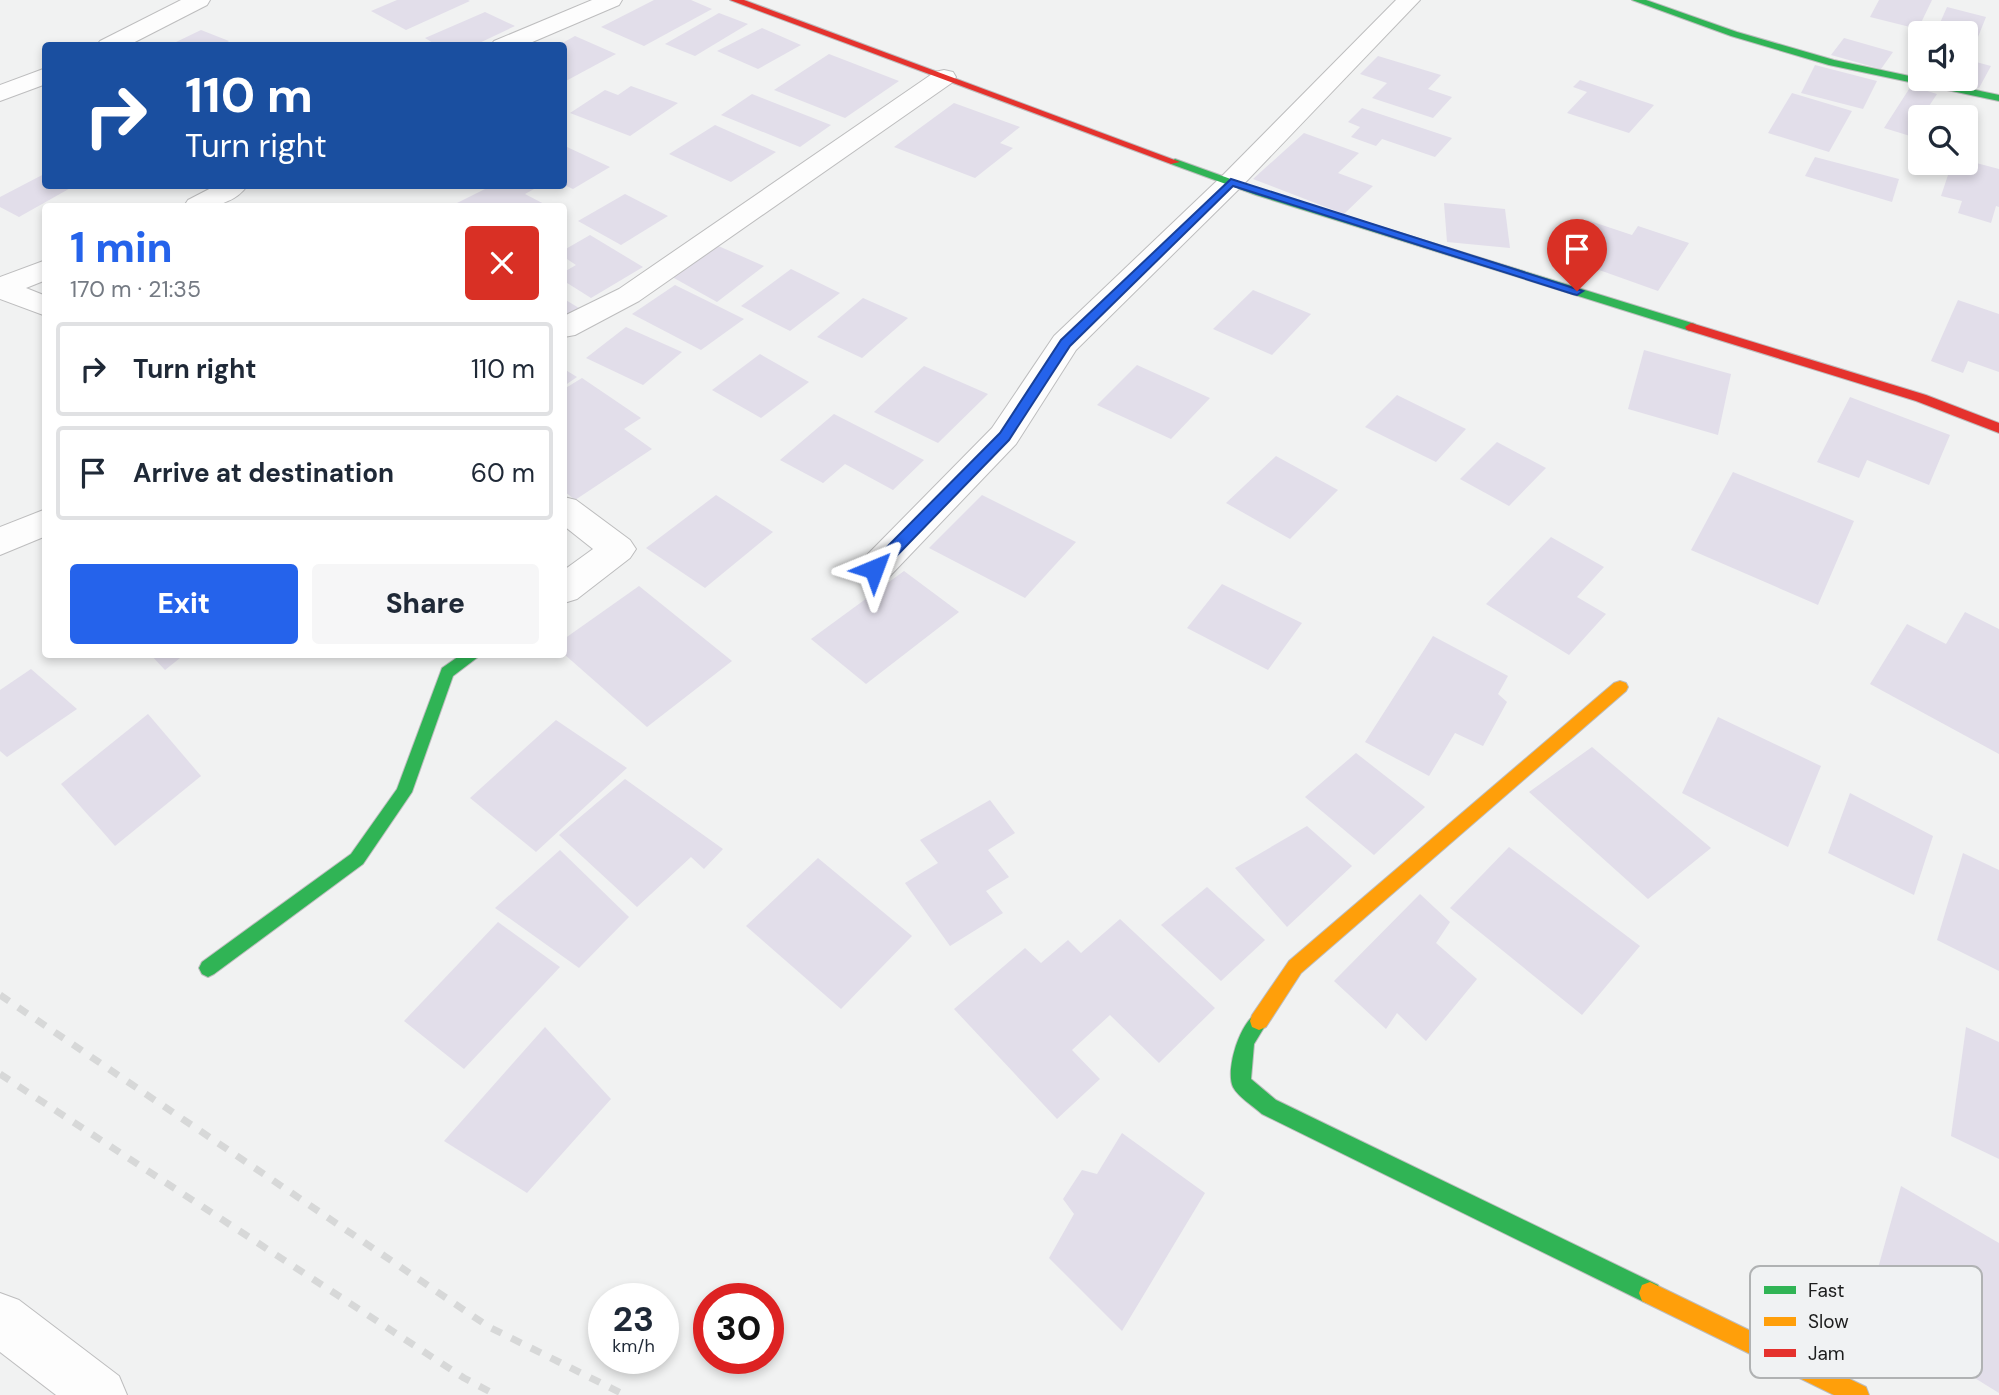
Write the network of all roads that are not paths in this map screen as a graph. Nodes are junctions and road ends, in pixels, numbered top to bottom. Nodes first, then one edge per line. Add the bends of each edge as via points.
1 (199, 0) edge
2 (611, 0) edge
3 (737, 0) edge
4 (1409, 0) edge
5 (1637, 0) edge
6 (116, 42) edge
7 (511, 42) edge
8 (42, 77) edge
9 (944, 77) junction
10 (0, 94) edge
11 (1999, 98) edge
12 (1231, 182) junction
13 (229, 189) edge
14 (203, 203) edge
15 (42, 271) edge
16 (0, 288) edge
17 (42, 305) edge
18 (567, 326) edge
19 (1999, 428) edge
20 (567, 511) edge
21 (42, 523) edge
22 (0, 542) edge
23 (874, 569) dead end
24 (567, 587) edge
25 (469, 658) edge
26 (1620, 687) dead end
27 (208, 968) dead end
28 (0, 1319) edge
29 (1750, 1342) edge
30 (1823, 1378) edge
31 (100, 1395) edge
32 (1858, 1395) edge

1 - 6 street
2 - 7 street
3 - 9 street
4 - 12 street
5 - 11 street via 1762,44
8 - 10 street
9 - 12 street
9 - 18 street via 629,295
12 - 19 street via 1921,398
12 - 23 street via 1065,343 1004,436
13 - 14 street
15 - 16 street
16 - 17 street
20 - 24 street via 618,549
21 - 22 street
25 - 27 street via 447,672 404,792 357,859
26 - 29 street via 1295,967 1245,1041 1241,1083 1269,1107
28 - 31 street
30 - 32 street

